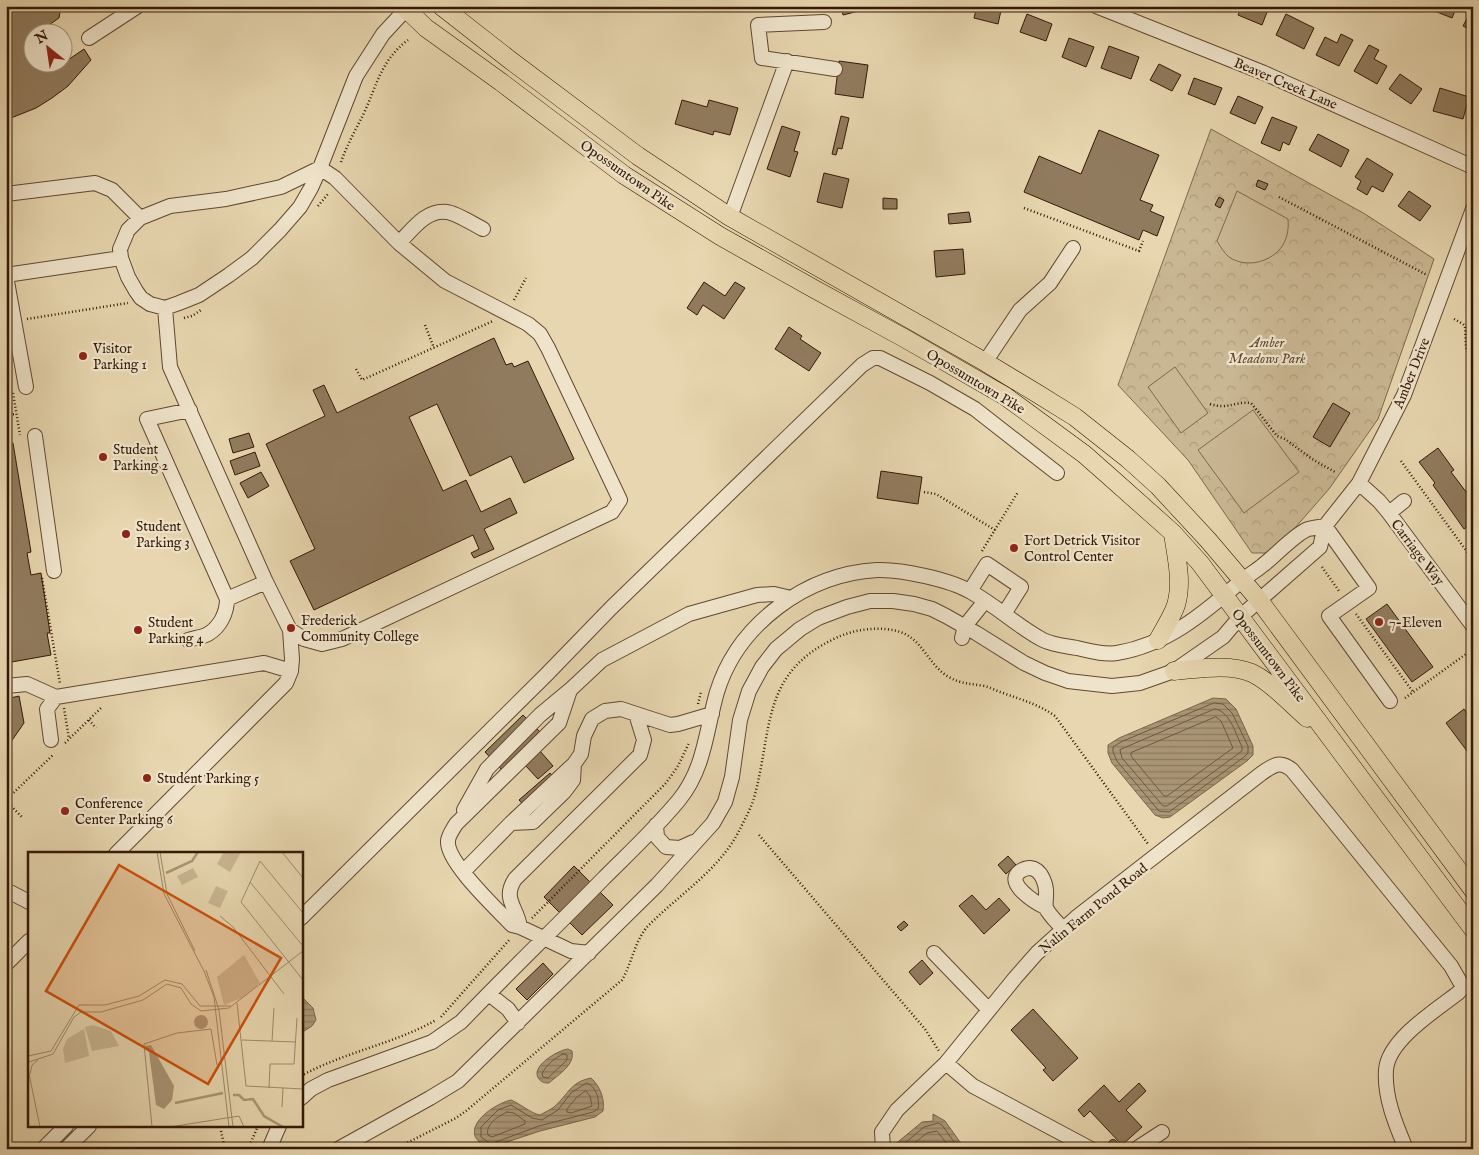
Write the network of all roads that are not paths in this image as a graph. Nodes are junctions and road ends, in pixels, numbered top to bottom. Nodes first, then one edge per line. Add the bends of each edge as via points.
1 (138, 6) edge
2 (441, 6) edge
3 (1096, 6) edge
4 (406, 8) edge
5 (824, 22) dead end
6 (90, 38) dead end
7 (788, 61) junction
8 (835, 69) dead end
9 (1473, 167) edge
10 (320, 168) junction
11 (6, 194) edge
12 (1473, 209) edge
13 (730, 217) junction
14 (140, 218) junction
15 (483, 229) dead end
16 (399, 243) junction
17 (1073, 248) dead end
18 (121, 258) junction
19 (6, 276) edge
20 (165, 308) junction
21 (985, 362) junction
22 (26, 388) dead end
23 (190, 410) junction
24 (35, 436) dead end
25 (1057, 473) dead end
26 (1359, 484) junction
27 (1404, 502) dead end
28 (1389, 513) junction
29 (1325, 526) junction
30 (1173, 533) junction
31 (54, 571) dead end
32 (1242, 580) junction
33 (266, 582) junction
34 (970, 591) junction
35 (1225, 596) junction
36 (791, 598) junction
37 (228, 599) junction
38 (1260, 600) junction
39 (985, 601) junction
40 (1004, 614) junction
41 (1240, 617) junction
42 (1471, 619) edge
43 (290, 630) junction
44 (963, 632) junction
45 (188, 640) dead end
46 (1158, 640) junction
47 (1174, 670) junction
48 (291, 671) junction
49 (6, 686) edge
50 (570, 690) junction
51 (1390, 700) dead end
52 (60, 703) junction
53 (636, 714) junction
54 (712, 714) junction
55 (1329, 736) junction
56 (51, 740) dead end
57 (456, 824) junction
58 (656, 826) junction
59 (698, 840) junction
60 (118, 852) edge
61 (463, 872) junction
62 (6, 890) edge
63 (1473, 890) edge
64 (28, 901) edge
65 (1045, 907) dead end
66 (302, 917) edge
67 (520, 927) junction
68 (1063, 929) junction
69 (1473, 929) edge
70 (544, 939) junction
71 (28, 942) edge
72 (589, 953) junction
73 (934, 953) dead end
74 (6, 964) edge
75 (489, 994) junction
76 (989, 1010) junction
77 (518, 1023) junction
78 (946, 1063) junction
79 (302, 1097) edge
80 (64, 1128) edge
81 (87, 1128) edge
82 (277, 1128) edge
83 (1162, 1132) dead end
84 (43, 1149) edge
85 (66, 1149) edge
86 (269, 1149) edge
87 (338, 1149) edge
88 (883, 1149) edge
89 (1090, 1149) edge
90 (1136, 1149) edge
91 (1406, 1149) edge

1 - 6 street
2 - 13 main road, Opossumtown Pike via 638,156
3 - 9 street, Beaver Creek Lane via 1264,73
4 - 10 street via 383,34 356,76
4 - 30 main road, Opossumtown Pike via 426,28 624,175 720,236 1005,396 1084,454
5 - 7 street via 758,25 762,58
7 - 8 street
7 - 13 street
10 - 14 street via 280,187 226,199 170,206
10 - 16 street via 335,178
10 - 20 street via 300,207 252,258 199,295
11 - 14 street via 95,182 112,190
12 - 26 street, Amber Drive via 1404,395
13 - 21 main road, Opossumtown Pike
14 - 18 street via 128,230 122,243
15 - 16 street via 448,212 435,212 423,219
16 - 43 street via 445,280 528,324 540,334 620,500 612,512 342,639 322,644 304,639
17 - 21 street via 1050,283 1020,310
18 - 19 street
18 - 20 street via 141,298
19 - 22 street
20 - 23 street via 170,367
21 - 32 main road, Opossumtown Pike via 1075,417 1128,459 1158,486
23 - 33 street
23 - 37 street via 147,420
24 - 31 street
25 - 66 street via 975,409 930,383 880,358 862,364 611,608
26 - 28 street, Carriage Way
26 - 29 street, Amber Drive
27 - 28 street
28 - 42 street, Carriage Way
29 - 32 street via 1305,530
29 - 38 street, Amber Drive via 1320,547
29 - 51 street via 1369,588 1329,616
30 - 35 main road, Opossumtown Pike
30 - 46 main road via 1179,592 1176,606
32 - 35 street
32 - 38 main road, Opossumtown Pike
33 - 37 street
33 - 43 street
34 - 36 street via 944,581 879,570 822,582
34 - 39 street
34 - 40 street via 987,564 1021,587
35 - 41 main road, Opossumtown Pike
35 - 46 street via 1194,621
36 - 50 street via 774,594 756,595 689,614 602,660
36 - 54 street via 754,628 742,645 723,674
37 - 45 street via 227,610 220,622 208,634
38 - 41 street, Amber Drive
38 - 63 main road, Opossumtown Pike
39 - 40 street
39 - 44 street
40 - 46 street via 1046,642 1092,652 1135,649
41 - 47 street, Amber Drive via 1223,637
41 - 55 main road, Opossumtown Pike
43 - 48 street
44 - 47 street, Amber Drive via 1024,664 1068,681 1112,686 1140,683
44 - 59 street, Amber Drive via 932,609 893,601 846,607 800,629 776,648 762,666 740,720 732,777 724,802 713,823
47 - 55 main road via 1221,668 1251,673
48 - 52 street via 264,663
48 - 60 street via 286,683
49 - 52 street via 27,684
50 - 57 street via 540,715 487,769
50 - 57 street via 559,723
52 - 56 street via 47,709
53 - 54 street via 670,725
53 - 61 street via 621,709 605,711 592,719 584,736 581,754 574,764 573,780 564,792 533,822 510,823
53 - 67 street via 644,740 640,754 511,886 510,898
54 - 58 street via 702,758 690,784
55 - 69 main road, Opossumtown Pike
57 - 61 street via 447,839 448,848
58 - 59 street via 657,837 666,847 680,848
58 - 70 street
59 - 72 street, Amber Drive
61 - 67 street via 512,925
62 - 64 street
65 - 68 street
67 - 70 street
68 - 76 street, Nalin Farm Pond Road
68 - 91 street, Nalin Farm Pond Road via 1262,773 1278,764 1286,765 1451,966 1464,987 1407,1034 1393,1051 1386,1069 1391,1109
70 - 72 street via 571,951
70 - 75 street
71 - 74 street
72 - 77 street, Amber Drive
73 - 76 street
75 - 77 street via 508,1009
75 - 79 street via 461,1022 432,1042 328,1080
76 - 78 street, Nalin Farm Pond Road
77 - 87 street, Amber Drive via 458,1081
78 - 88 street, Nalin Farm Pond Road via 897,1110 882,1132
78 - 89 street via 973,1086
80 - 84 street
81 - 85 street
82 - 86 street
83 - 90 street

